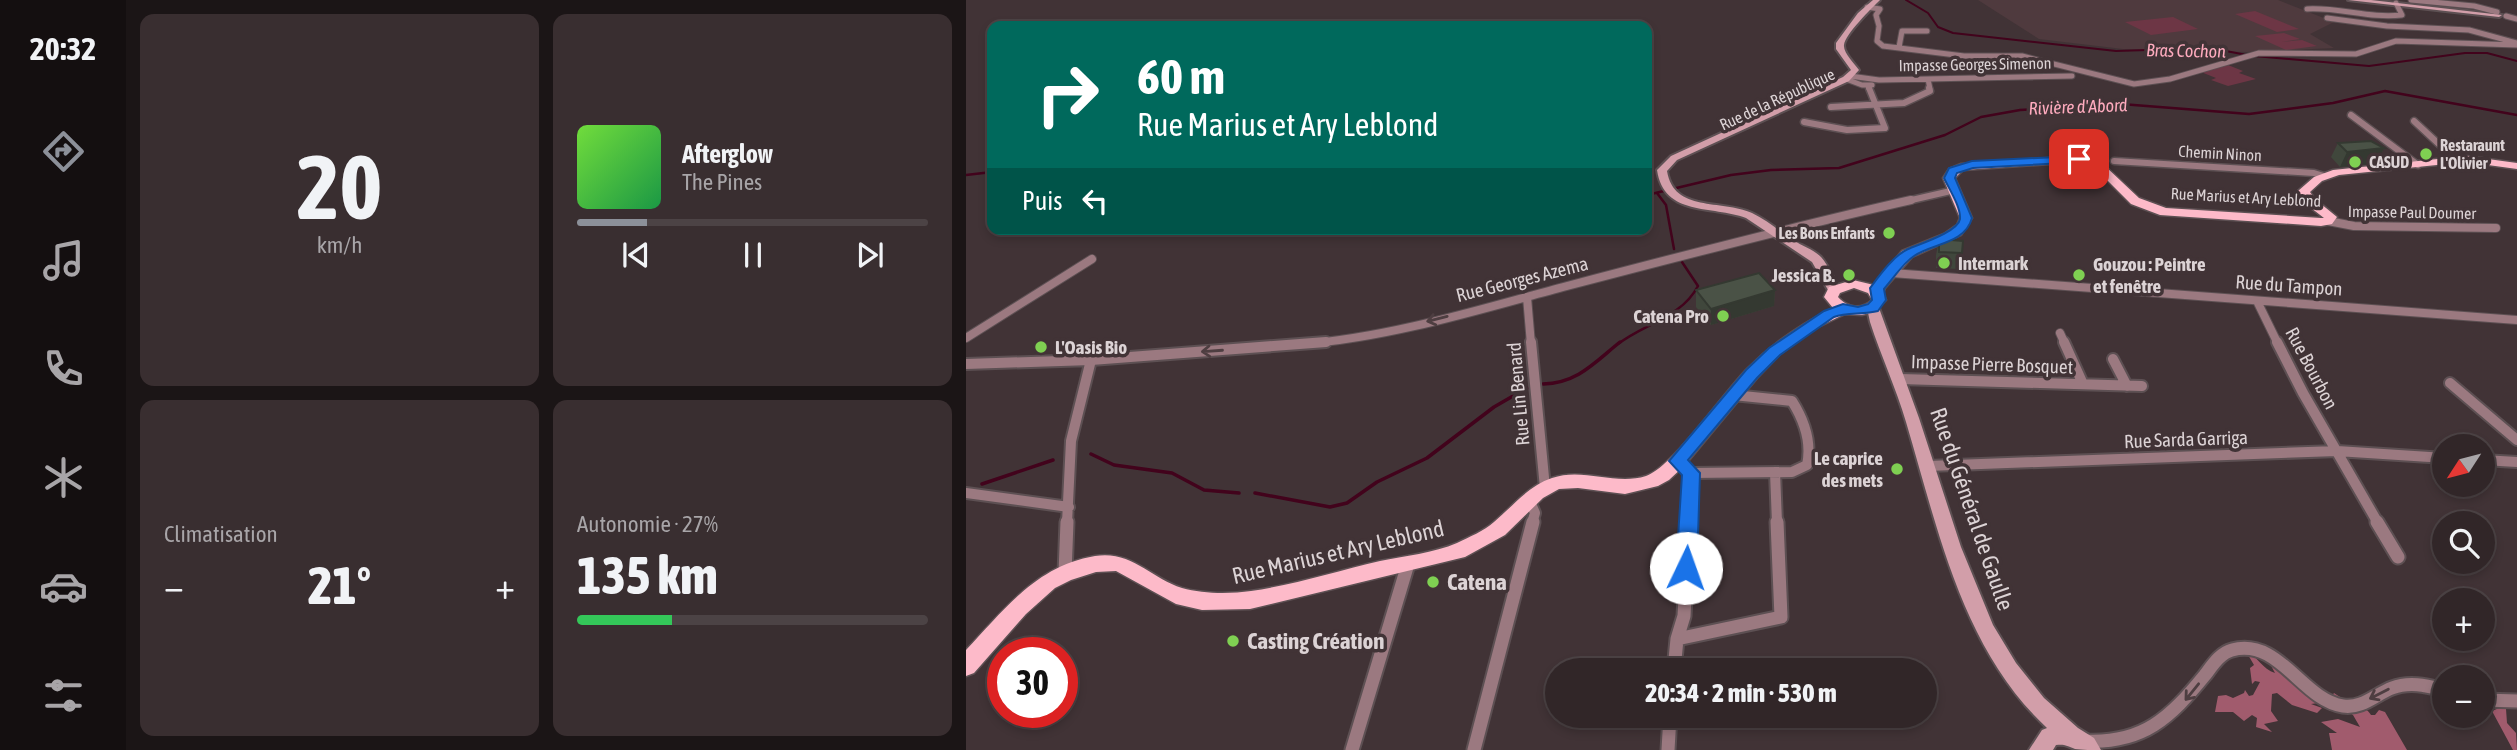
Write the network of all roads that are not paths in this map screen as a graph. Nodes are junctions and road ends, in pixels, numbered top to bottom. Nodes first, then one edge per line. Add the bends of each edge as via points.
1 (2351, 0) edge
2 (2370, 0) edge
3 (2411, 0) edge
4 (2492, 0) edge
5 (2397, 3) junction
6 (1875, 4) edge
7 (2307, 9) dead end
8 (2509, 15) edge
9 (2328, 18) dead end
10 (1927, 31) dead end
11 (2517, 44) edge
12 (1899, 47) junction
13 (2072, 76) dead end
14 (1852, 78) junction
15 (1928, 79) junction
16 (1879, 80) junction
17 (1868, 86) junction
18 (1875, 106) junction
19 (1830, 107) dead end
20 (2351, 115) dead end
21 (2414, 121) dead end
22 (1804, 122) dead end
23 (2456, 160) junction
24 (2114, 161) dead end
25 (2418, 165) junction
26 (2517, 166) edge
27 (2324, 176) junction
28 (1955, 190) junction
29 (2328, 221) junction
30 (2496, 228) dead end
31 (1774, 231) junction
32 (1093, 259) dead end
33 (1879, 284) junction
34 (1839, 296) junction
35 (1527, 297) junction
36 (2257, 301) junction
37 (1871, 312) junction
38 (2517, 320) edge
39 (2060, 334) dead end
40 (966, 338) edge
41 (2113, 359) dead end
42 (1091, 360) junction
43 (966, 364) edge
44 (1900, 379) junction
45 (2450, 383) dead end
46 (2083, 384) junction
47 (2127, 386) junction
48 (2142, 386) dead end
49 (1733, 395) junction
50 (2517, 440) edge
51 (2337, 451) junction
52 (2432, 457) edge
53 (2496, 461) edge
54 (2517, 462) edge
55 (1928, 466) junction
56 (1684, 467) junction
57 (1775, 472) junction
58 (966, 493) edge
59 (1537, 494) junction
60 (1069, 507) junction
61 (2398, 557) dead end
62 (1408, 564) junction
63 (1065, 573) junction
64 (1677, 639) junction
65 (1675, 658) edge
66 (966, 666) edge
67 (2432, 686) edge
68 (2495, 700) edge
69 (2517, 701) edge
70 (2037, 707) junction
71 (1669, 728) edge
72 (2080, 742) edge
73 (2108, 745) edge
74 (2042, 746) edge
75 (1352, 750) edge
76 (1474, 750) edge
77 (1668, 750) edge

1 - 5 street
2 - 5 street
3 - 8 street via 2474,6
4 - 8 street
5 - 7 street via 2402,15
5 - 8 street
6 - 12 street via 1880,9 1877,43
6 - 14 street, Rue de la République via 1846,44 1863,72
9 - 11 street via 2386,26 2471,28
10 - 12 street via 1902,31
11 - 12 street via 2396,41 2356,54 2251,56 2144,84 2119,82 2022,55 1957,56
13 - 15 street, Impasse Georges Simenon
14 - 16 street
14 - 17 street
14 - 31 street, Rue de la République via 1681,160 1662,176 1664,188 1687,200 1748,215
15 - 16 street, Impasse Georges Simenon
15 - 18 street via 1930,91 1919,99
16 - 17 street
17 - 18 street
18 - 19 street
18 - 22 street via 1885,128 1877,131
20 - 25 street
21 - 23 street
23 - 25 main road, Rue Marius et Ary Leblond
23 - 26 main road, Rue Marius et Ary Leblond
24 - 27 street, Chemin Ninon
25 - 27 main road, Rue Marius et Ary Leblond
27 - 29 main road, Rue Marius et Ary Leblond via 2304,191 2328,214
28 - 29 main road, Rue Marius et Ary Leblond via 1950,174 1961,167 2071,158 2093,164 2135,201 2164,212
28 - 31 street, Rue Georges Azema
28 - 33 main road via 1966,218 1964,226 1908,253
29 - 30 street, Impasse Paul Doumer via 2354,226
31 - 34 street, Rue de la République via 1817,260
31 - 35 street, Rue Georges Azema
32 - 40 street
33 - 34 main road
33 - 36 street, Rue du Tampon
33 - 37 main road via 1879,300
34 - 37 main road
34 - 49 main road via 1774,351
35 -> 42 street, Rue Georges Azema via 1350,340
35 - 59 street, Rue Lin Benard
36 - 38 street, Rue du Tampon
36 - 51 street, Rue Bourbon
37 - 44 street, Rue du Général de Gaulle
39 - 46 street, Impasse Pierre Bosquet
41 - 47 street
42 - 43 street, Rue Georges Azema
42 - 60 street via 1071,441
44 - 46 street, Impasse Pierre Bosquet
44 - 55 street, Rue du Général de Gaulle
45 - 50 street
46 - 47 street, Impasse Pierre Bosquet
47 - 48 street, Impasse Pierre Bosquet
49 - 56 main road
49 - 57 street via 1792,401 1798,408 1807,440 1807,465 1793,472
51 - 52 street, Rue Sarda Garriga
51 - 55 street, Rue Sarda Garriga
51 - 61 street, Rue Bourbon
53 - 54 street
55 - 70 street, Rue du Général de Gaulle via 1972,602 2003,659
56 - 57 street
56 - 59 main road via 1639,485 1567,481
56 - 64 street via 1684,616
57 - 64 street via 1781,617
58 - 60 street
59 - 62 main road, Rue Marius et Ary Leblond via 1479,541
59 - 76 street, Rue Lin Benard
60 - 63 street
62 - 63 main road, Rue Marius et Ary Leblond via 1227,602 1176,595 1119,564 1096,564
62 - 75 street
63 - 66 main road, Rue Marius et Ary Leblond via 1019,608
64 - 65 street
67 -> 73 street via 2402,685 2360,705 2339,706 2278,661 2240,648 2220,657 2164,721
68 - 69 street
70 - 72 street, Rue du Général de Gaulle
70 - 74 street, Rue du Général de Gaulle
71 - 77 street
72 - 73 street
72 - 74 street via 2055,734

